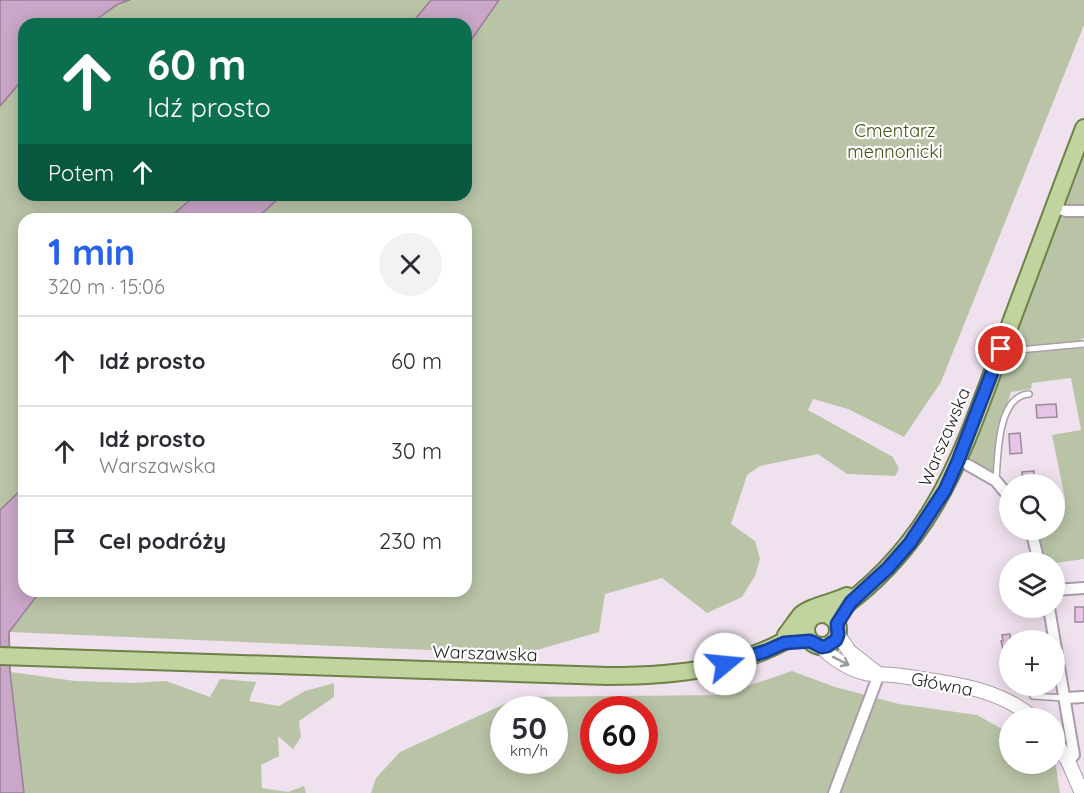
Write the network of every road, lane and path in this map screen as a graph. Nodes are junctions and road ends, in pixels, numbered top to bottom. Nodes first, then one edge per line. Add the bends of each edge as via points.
1 (1084, 128) edge
2 (1054, 208) junction
3 (1084, 211) edge
4 (1084, 345) edge
5 (1001, 349) junction
6 (1029, 394) dead end
7 (968, 465) dead end
8 (996, 481) junction
9 (999, 485) edge
10 (871, 584) junction
11 (1084, 588) edge
12 (1065, 589) edge
13 (1051, 618) edge
14 (835, 625) junction
15 (812, 639) junction
16 (779, 645) junction
17 (0, 656) edge
18 (879, 674) junction
19 (1033, 696) dead end
20 (1084, 697) edge
21 (1065, 698) junction
22 (1019, 708) edge
23 (1065, 756) edge
24 (1068, 760) junction
25 (834, 793) edge
26 (1082, 793) edge

1 - 2 main road, Warszawska
2 - 3 street
2 - 5 main road, Warszawska
4 - 5 lane
5 - 10 main road, Warszawska via 945,490 910,543
6 - 8 lane via 1007,408
7 - 8 street
8 - 9 street
10 - 14 main road, Warszawska via 851,602
10 - 16 main road via 801,615
11 - 12 street
13 - 21 street
14 - 15 main road via 832,644
14 - 15 main road via 825,614 814,615 810,619
14 - 18 main road, Główna via 850,652
15 - 16 main road, Warszawska
15 -> 18 main road, Główna via 828,655 862,672
16 - 17 main road, Warszawska via 725,664 653,676
18 - 22 main road, Główna via 954,685 991,694
18 - 25 street
19 - 21 lane
20 - 21 street
21 - 24 street via 1074,755
23 - 24 main road
24 - 26 main road

